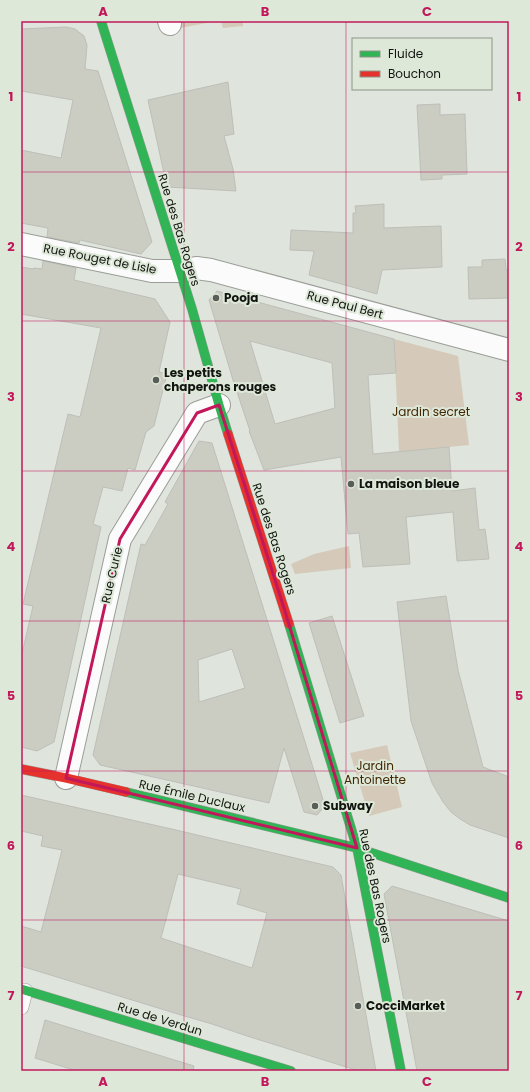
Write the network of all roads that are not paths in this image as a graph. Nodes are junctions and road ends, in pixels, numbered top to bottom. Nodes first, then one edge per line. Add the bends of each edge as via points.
1 (101, 21) edge
2 (21, 244) edge
3 (180, 271) junction
4 (509, 350) edge
5 (219, 405) junction
6 (21, 769) edge
7 (66, 778) junction
8 (357, 848) junction
9 (509, 898) edge
10 (23, 990) edge
11 (21, 1007) edge
12 (291, 1071) edge
13 (401, 1071) edge

1 - 3 street, Rue des Bas Rogers
2 - 3 street, Rue Rouget de Lisle via 152,271
3 - 4 street, Rue Paul Bert via 196,268 211,270
3 - 5 street, Rue des Bas Rogers
5 - 7 street, Rue Curie via 197,413 120,539
5 - 8 street, Rue des Bas Rogers
6 - 7 street, Rue Émile Duclaux
7 - 8 street, Rue Émile Duclaux
8 - 9 street, Rue Émile Duclaux
8 - 13 street, Rue des Bas Rogers
10 - 11 lane
10 - 12 street, Rue de Verdun

